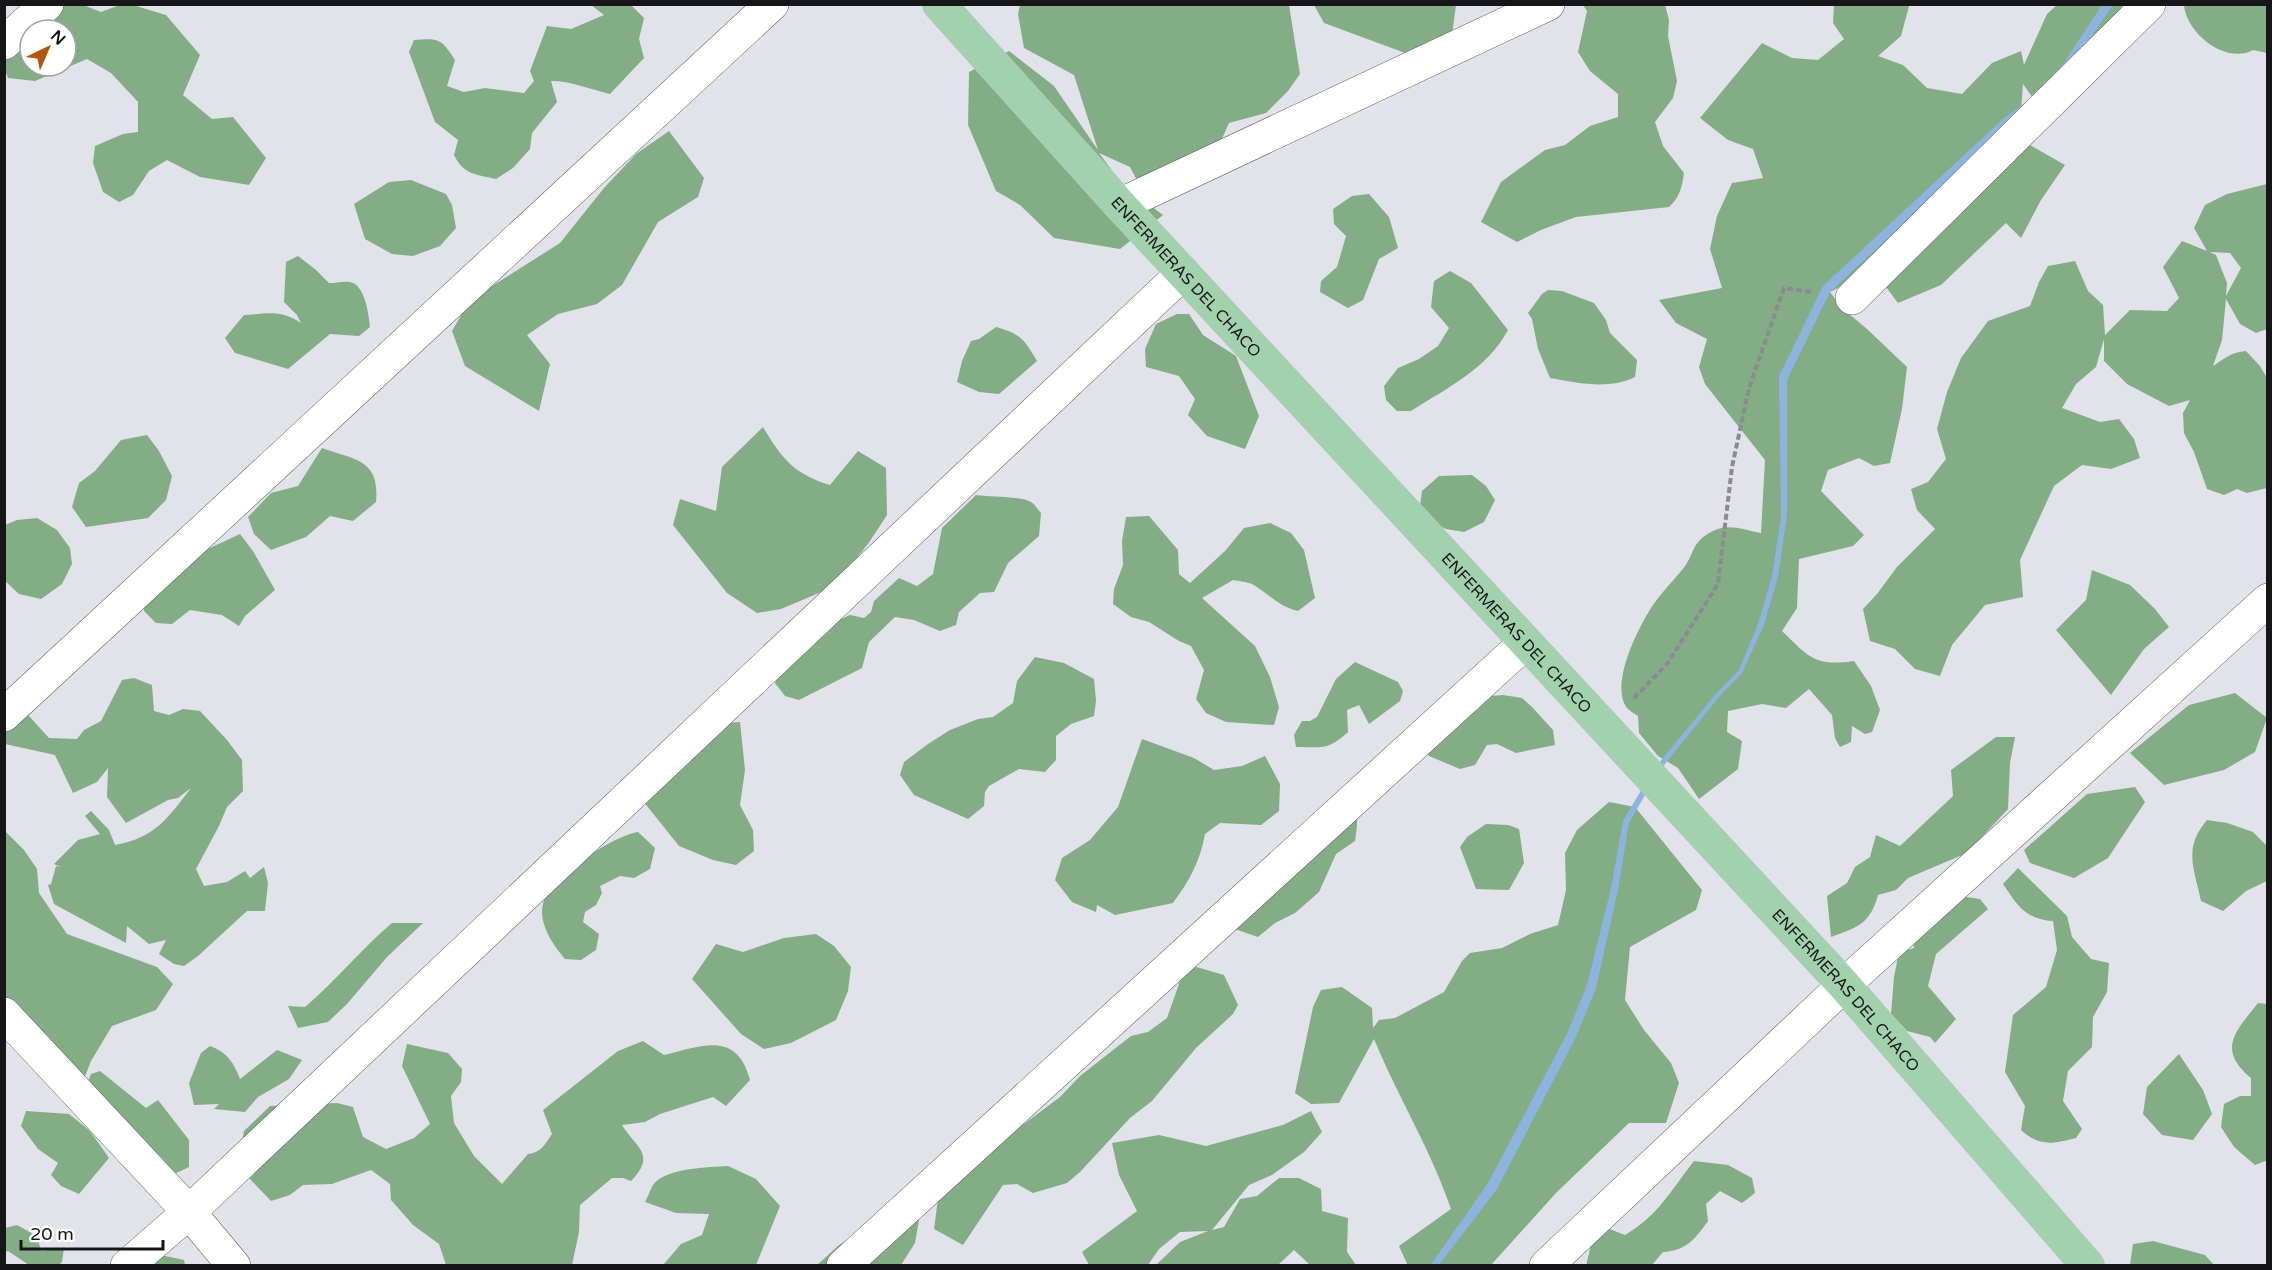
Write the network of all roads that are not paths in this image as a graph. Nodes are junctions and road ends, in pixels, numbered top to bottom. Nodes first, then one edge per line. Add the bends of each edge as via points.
1 (47, 4) edge
2 (772, 4) edge
3 (939, 4) edge
4 (1548, 4) edge
5 (2149, 4) edge
6 (4, 43) edge
7 (1120, 205) junction
8 (1183, 273) junction
9 (1852, 298) dead end
10 (2268, 600) edge
11 (1525, 643) junction
12 (4, 715) edge
13 (1844, 985) junction
14 (4, 1014) edge
15 (189, 1212) junction
16 (127, 1266) edge
17 (234, 1266) edge
18 (843, 1266) edge
19 (1546, 1266) edge
20 (2088, 1266) edge

1 - 6 street
2 - 12 street
3 - 7 main road, ENFERMERAS DEL CHACO
4 - 7 street
5 - 9 street
7 - 8 main road, ENFERMERAS DEL CHACO
8 - 11 main road, ENFERMERAS DEL CHACO
8 - 15 street
10 - 13 street
11 - 13 main road, ENFERMERAS DEL CHACO
11 - 18 street
13 - 19 street
13 - 20 main road, ENFERMERAS DEL CHACO
14 - 15 street
15 - 16 street
15 - 17 street

